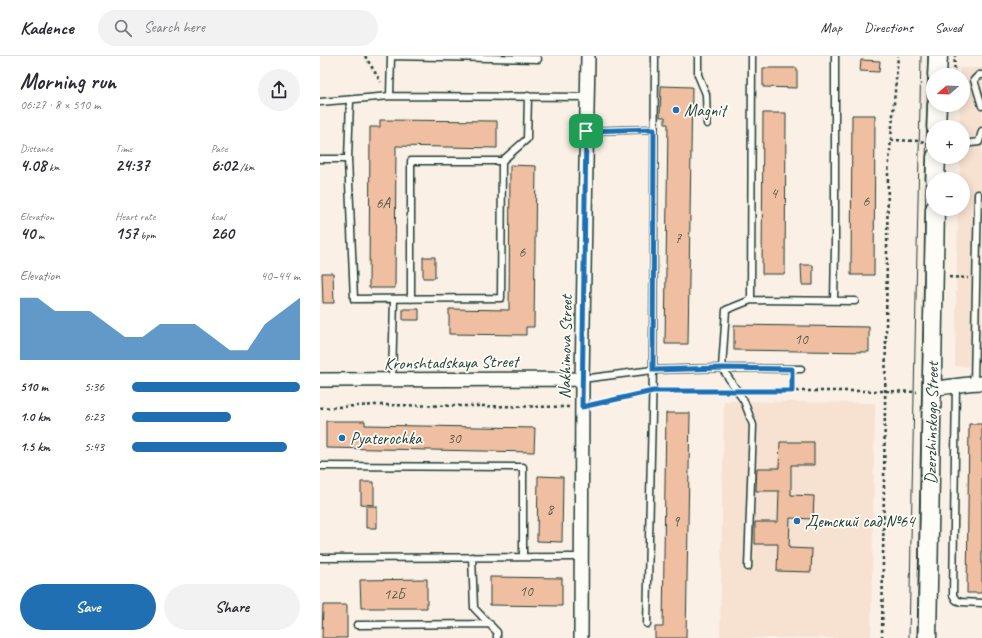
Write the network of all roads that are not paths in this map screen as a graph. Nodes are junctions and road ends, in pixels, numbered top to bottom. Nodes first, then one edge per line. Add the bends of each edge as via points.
1 (588, 56) edge
2 (655, 56) edge
3 (698, 56) edge
4 (752, 56) edge
5 (835, 56) edge
6 (938, 56) edge
7 (538, 59) dead end
8 (937, 68) edge
9 (982, 75) edge
10 (390, 96) junction
11 (528, 96) junction
12 (587, 97) junction
13 (350, 100) junction
14 (320, 102) edge
15 (982, 106) edge
16 (707, 124) dead end
17 (654, 129) junction
18 (586, 131) junction
19 (982, 131) edge
20 (970, 143) edge
21 (320, 159) edge
22 (348, 159) junction
23 (502, 161) junction
24 (978, 194) dead end
25 (935, 216) edge
26 (394, 299) junction
27 (411, 299) junction
28 (751, 300) junction
29 (834, 301) junction
30 (855, 301) dead end
31 (722, 368) junction
32 (802, 369) dead end
33 (653, 370) junction
34 (582, 379) junction
35 (320, 380) edge
36 (392, 381) junction
37 (978, 383) edge
38 (956, 385) junction
39 (931, 393) junction
40 (320, 466) edge
41 (523, 556) junction
42 (472, 557) junction
43 (582, 557) junction
44 (320, 558) edge
45 (748, 567) dead end
46 (982, 603) edge
47 (490, 624) junction
48 (647, 624) dead end
49 (357, 625) dead end
50 (497, 638) edge
51 (581, 638) edge
52 (927, 638) edge

1 - 12 street, Nakhimova Street
2 - 17 lane
3 - 16 lane via 698,75 706,94
4 - 28 lane
5 - 29 lane
6 - 8 main road
7 - 10 lane via 391,56
9 - 15 lane via 974,80
10 - 11 lane
10 - 13 lane
11 - 12 lane
11 - 23 lane via 527,139
12 - 18 street, Nakhimova Street
13 - 14 lane
13 - 22 lane
17 - 18 lane
17 - 33 lane
18 - 34 street, Nakhimova Street
19 - 20 lane via 979,142
21 - 22 lane
22 - 26 lane via 354,299
23 - 27 lane via 501,298
23 - 27 lane via 411,161
24 - 37 lane
25 - 39 main road, Dzerzhinskogo Street
26 - 27 lane
26 - 36 lane
28 - 29 lane
28 - 31 lane via 726,310
29 - 30 lane
31 - 32 lane
31 - 33 lane
31 - 45 lane via 744,401 753,425
33 - 34 lane
33 - 48 lane
34 - 36 street, Kronshtadskaya Street
34 - 43 street, Nakhimova Street
35 - 36 street, Kronshtadskaya Street
37 - 38 street
38 - 39 street
38 - 46 lane via 953,595 961,602
39 - 52 main road, Dzerzhinskogo Street
40 - 41 lane via 523,467
41 - 42 lane
41 - 43 lane
42 - 44 lane
42 - 47 lane via 474,608
43 - 51 street, Nakhimova Street
47 - 49 lane
47 - 50 lane via 497,632

